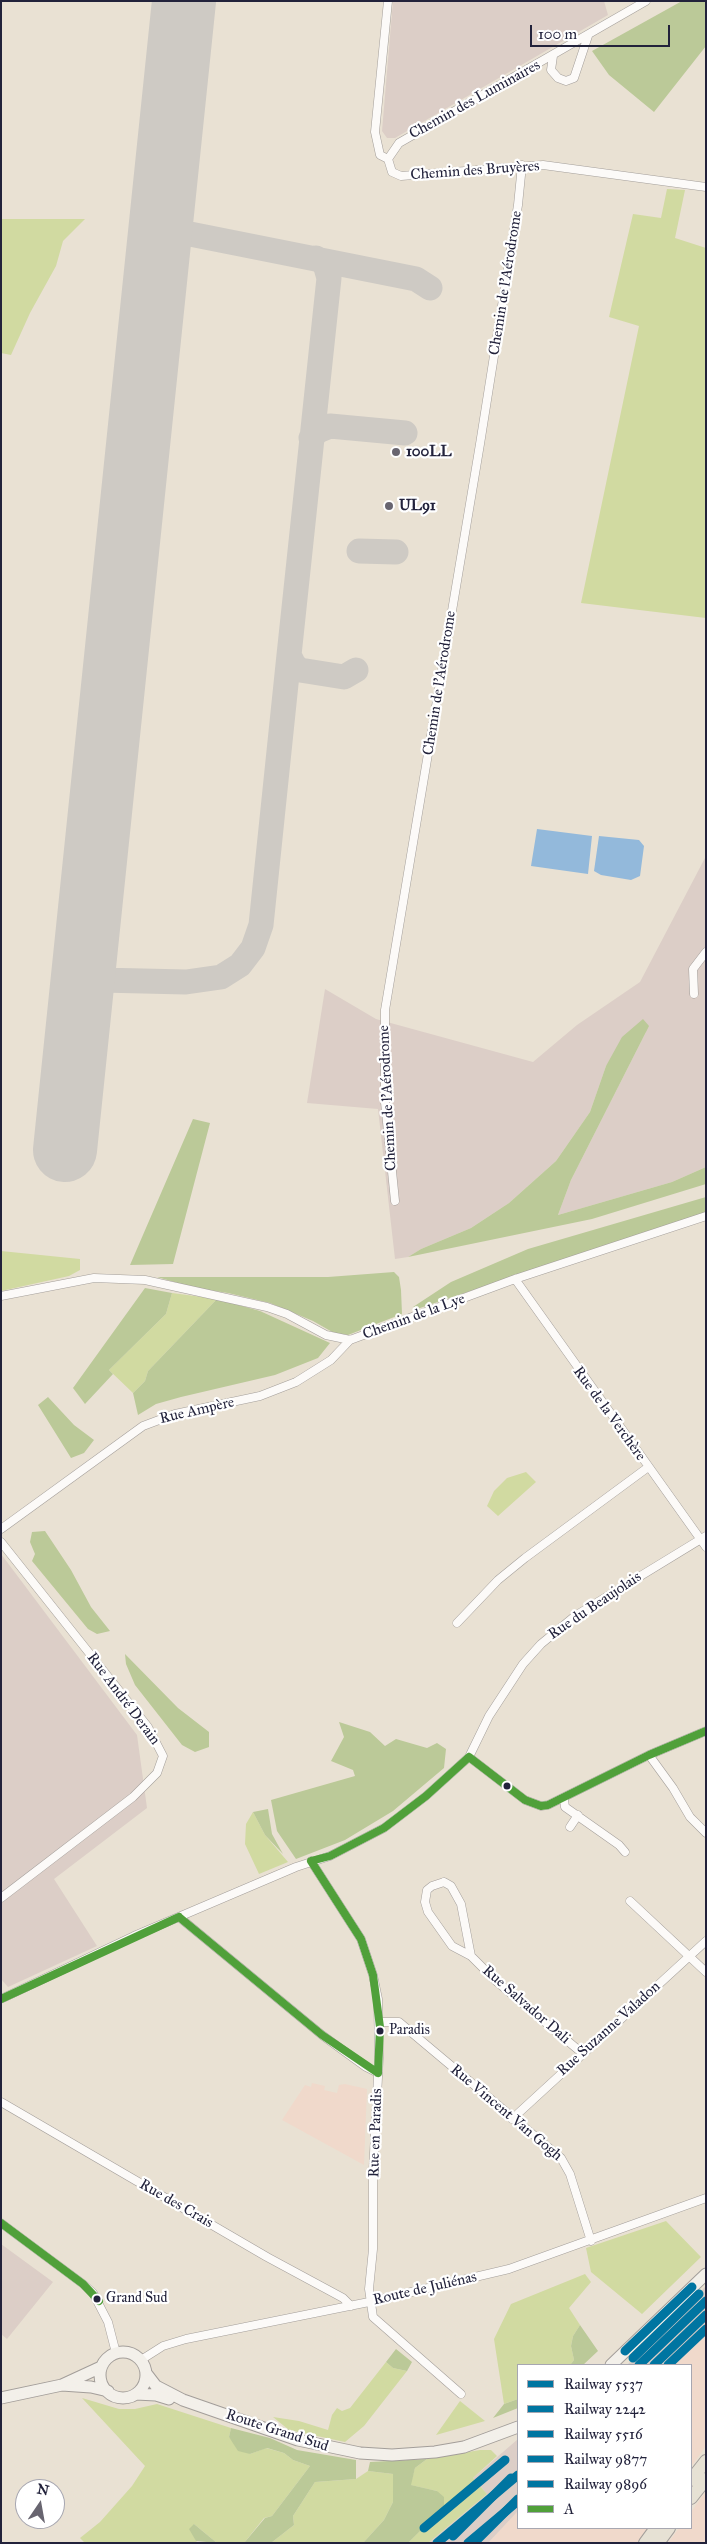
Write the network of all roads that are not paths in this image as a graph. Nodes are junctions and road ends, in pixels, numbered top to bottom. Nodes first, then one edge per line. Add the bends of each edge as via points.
1 (388, 1) edge
2 (646, 1) edge
3 (588, 36) junction
4 (553, 56) junction
5 (388, 159) junction
6 (522, 165) junction
7 (706, 187) edge
8 (706, 952) edge
9 (694, 994) dead end
10 (394, 1201) dead end
11 (706, 1216) edge
12 (515, 1279) junction
13 (1, 1296) edge
14 (350, 1340) junction
15 (647, 1468) junction
16 (1, 1529) edge
17 (703, 1538) edge
18 (1, 1542) edge
19 (706, 1547) edge
20 (456, 1622) dead end
21 (706, 1731) edge
22 (649, 1756) junction
23 (469, 1758) junction
24 (564, 1800) junction
25 (578, 1815) junction
26 (570, 1827) dead end
27 (706, 1833) edge
28 (625, 1852) dead end
29 (311, 1861) junction
30 (1, 1898) edge
31 (630, 1901) dead end
32 (179, 1917) junction
33 (706, 1941) edge
34 (471, 1956) junction
35 (689, 1956) junction
36 (706, 1972) edge
37 (1, 1999) edge
38 (379, 2022) junction
39 (582, 2053) junction
40 (378, 2073) junction
41 (1, 2102) edge
42 (512, 2119) junction
43 (706, 2198) edge
44 (1, 2223) edge
45 (591, 2241) junction
46 (706, 2274) edge
47 (369, 2302) junction
48 (351, 2306) junction
49 (116, 2352) junction
50 (141, 2360) junction
51 (612, 2364) edge
52 (101, 2368) junction
53 (146, 2373) junction
54 (62, 2385) junction
55 (108, 2391) junction
56 (136, 2394) junction
57 (461, 2394) dead end
58 (1, 2398) edge
59 (183, 2400) junction
60 (517, 2427) edge
61 (706, 2461) edge
62 (692, 2479) edge
63 (706, 2479) edge
64 (692, 2497) edge
65 (655, 2529) edge
66 (668, 2529) edge
67 (645, 2543) edge
68 (658, 2543) edge

1 - 5 street, Chemin des Bruyères via 375,132 380,155
2 - 3 street, Chemin des Luminaires
3 - 4 street, Chemin des Luminaires
3 - 4 street via 574,78 566,81 558,78 551,70
4 - 5 street, Chemin des Luminaires via 399,143
5 - 6 street, Chemin des Bruyères via 392,172 401,176
6 - 7 street, Chemin des Bruyères
6 - 10 street, Chemin de l'Aérodrome via 481,434 385,1010 385,1102
8 - 9 street via 693,969
11 - 12 street, Chemin de la Lye
12 - 14 street, Chemin de la Lye
12 - 15 street, Rue de la Verchère
13 - 14 street, Chemin de la Lye via 94,1278 145,1280 267,1307 313,1326 326,1335
14 - 16 street, Rue Ampère via 331,1360 287,1386 260,1396 175,1414 143,1426
15 - 17 street, Rue de la Verchère
15 - 20 street via 525,1558
17 - 19 street, Rue de la Verchère
17 - 23 street, Rue du Beaujolais via 582,1611 541,1644 523,1664 490,1716
18 - 30 street, Rue André Derain via 148,1727 163,1756 157,1773 133,1797
21 - 22 street
22 - 24 street
22 - 27 street via 690,1817
23 - 24 street via 526,1800 541,1806
23 - 29 street, Rue du Beaujolais via 384,1828 330,1856
24 - 25 street via 565,1807
25 - 26 street
25 - 28 street
29 - 32 street, Rue du Beaujolais
29 - 38 street, Rue en Paradis via 361,1940 373,1975
31 - 35 street
32 - 37 street, Rue du Beaujolais
32 - 40 street via 322,2034
33 - 35 street, Rue Suzanne Valadon
34 - 34 street, Rue Salvador Dali via 452,1946 428,1912 425,1896 432,1886 444,1882 456,1893
34 - 39 street, Rue Salvador Dali
35 - 36 street
35 - 39 street, Rue Suzanne Valadon
38 - 40 street, Rue en Paradis
38 - 42 street, Rue Vincent Van Gogh via 399,2022
39 - 42 street, Rue Suzanne Valadon
40 - 47 street, Rue en Paradis
41 - 48 street, Rue des Crais via 343,2298
42 - 45 street, Rue Vincent Van Gogh via 565,2164
43 - 45 street, Route de Juliénas
44 - 49 street via 93,2293 106,2316
45 - 47 street, Route de Juliénas via 509,2269
46 - 51 main road
47 - 48 street, Route de Juliénas
47 - 57 street via 373,2317 379,2324
48 - 50 street, Route de Juliénas via 177,2342 163,2346
49 - 50 main road via 128,2353
49 - 52 main road
50 - 53 main road
52 - 54 main road
52 - 55 main road via 102,2382
53 - 56 main road
53 - 59 main road, Route Grand Sud via 156,2386
54 - 55 main road via 91,2386
54 - 58 main road
55 - 56 main road via 120,2397
56 - 59 main road, Route Grand Sud
59 - 60 main road, Route Grand Sud via 298,2440 360,2453 435,2452 464,2447
61 - 62 main road
63 - 64 main road
65 - 67 main road
66 - 68 main road

